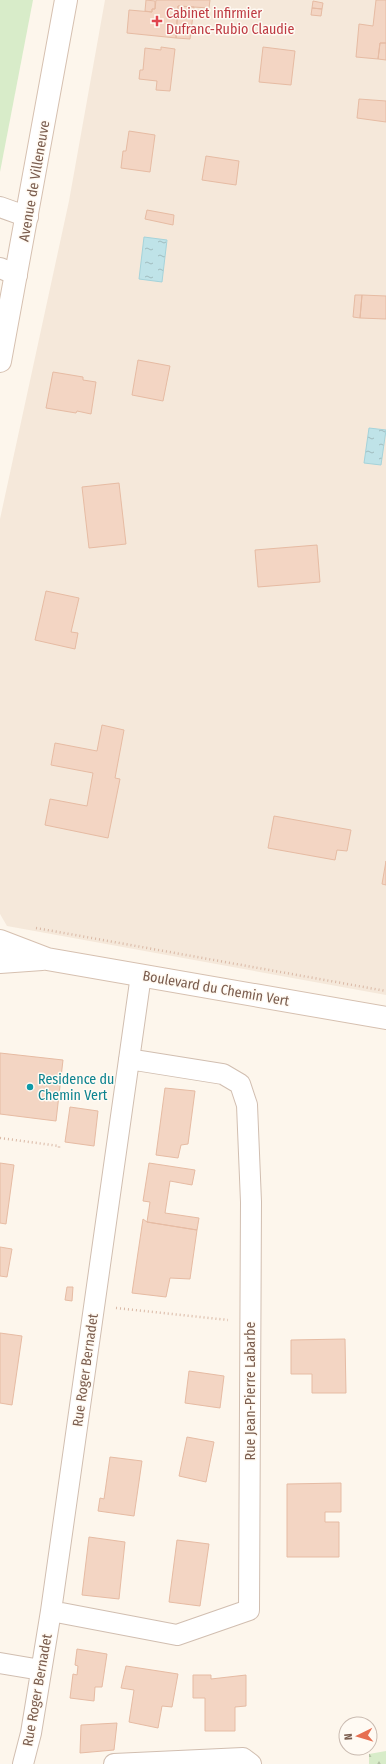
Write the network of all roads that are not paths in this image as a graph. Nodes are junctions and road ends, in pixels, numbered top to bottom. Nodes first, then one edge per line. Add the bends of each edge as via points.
1 (66, 0) edge
2 (0, 207) edge
3 (28, 217) junction
4 (9, 272) edge
5 (0, 361) edge
6 (0, 941) edge
7 (47, 959) junction
8 (0, 962) edge
9 (141, 975) junction
10 (386, 1018) edge
11 (129, 1059) junction
12 (50, 1611) junction
13 (0, 1663) edge
14 (41, 1670) junction
15 (23, 1764) edge
16 (114, 1764) edge
17 (251, 1764) edge

1 - 3 street, Avenue de Villeneuve
2 - 3 street
3 - 4 street, Avenue de Villeneuve
4 - 5 street, Avenue de Villeneuve
6 - 7 street, Boulevard du Chemin Vert
7 - 8 street, Boulevard du Chemin Vert
7 - 9 street, Boulevard du Chemin Vert
9 - 10 street, Boulevard du Chemin Vert
9 - 11 street, Rue Roger Bernadet
11 - 12 street, Rue Roger Bernadet
11 - 12 street, Rue Jean-Pierre Labarbe via 223,1074 240,1084 247,1105 251,1202 249,1610 177,1635
12 - 14 street, Rue Roger Bernadet
13 - 14 street
14 - 15 street, Rue Roger Bernadet via 31,1733
16 - 17 street via 243,1758

